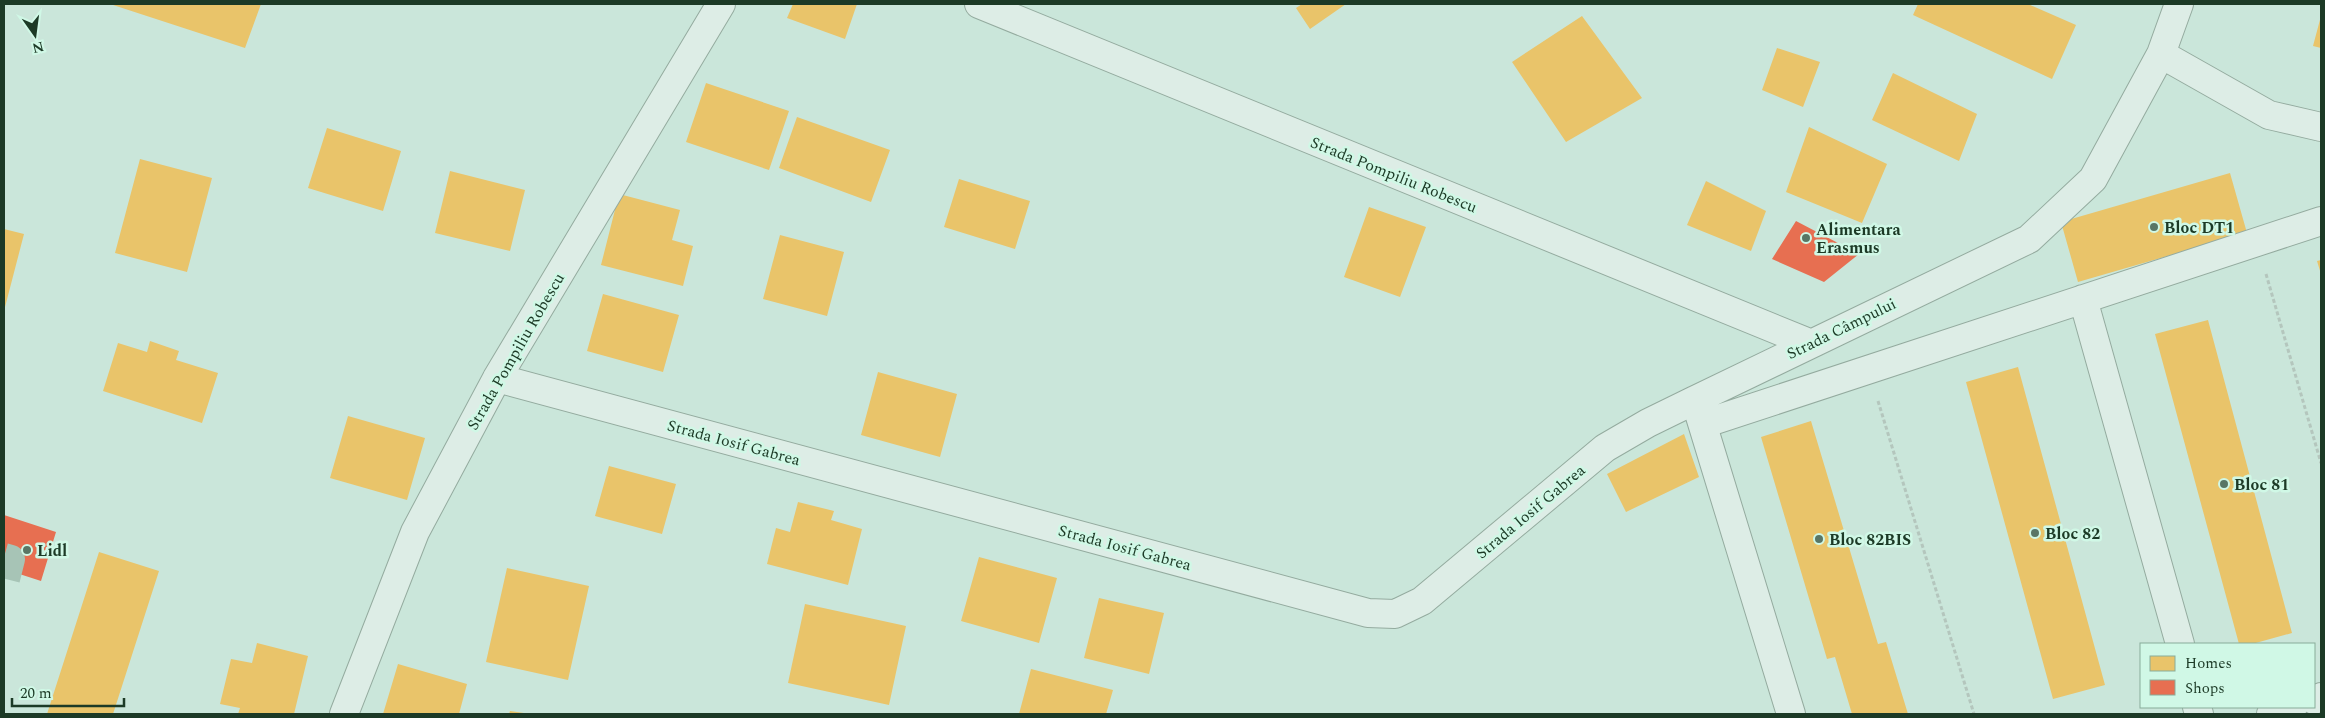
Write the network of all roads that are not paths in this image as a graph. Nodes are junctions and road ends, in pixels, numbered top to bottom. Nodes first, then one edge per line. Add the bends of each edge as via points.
1 (721, 4) edge
2 (980, 4) edge
3 (2179, 4) edge
4 (2161, 54) junction
5 (2321, 127) edge
6 (2321, 221) edge
7 (2084, 299) junction
8 (1809, 343) junction
9 (497, 378) junction
10 (1699, 412) junction
11 (2180, 643) edge
12 (344, 714) edge
13 (1791, 714) edge

1 - 9 street, Strada Pompiliu Robescu
2 - 8 street, Strada Pompiliu Robescu
3 - 4 street, Strada Câmpului
4 - 5 street via 2269,115
4 - 8 street, Strada Câmpului via 2093,180 2029,238
6 - 7 street
7 - 10 street via 1868,369
7 - 11 street
8 - 10 street, Strada Câmpului
9 - 10 street, Strada Iosif Gabrea via 1359,610 1395,614 1422,601 1605,448 1648,423
9 - 12 street, Strada Pompiliu Robescu via 415,532
10 - 13 street

